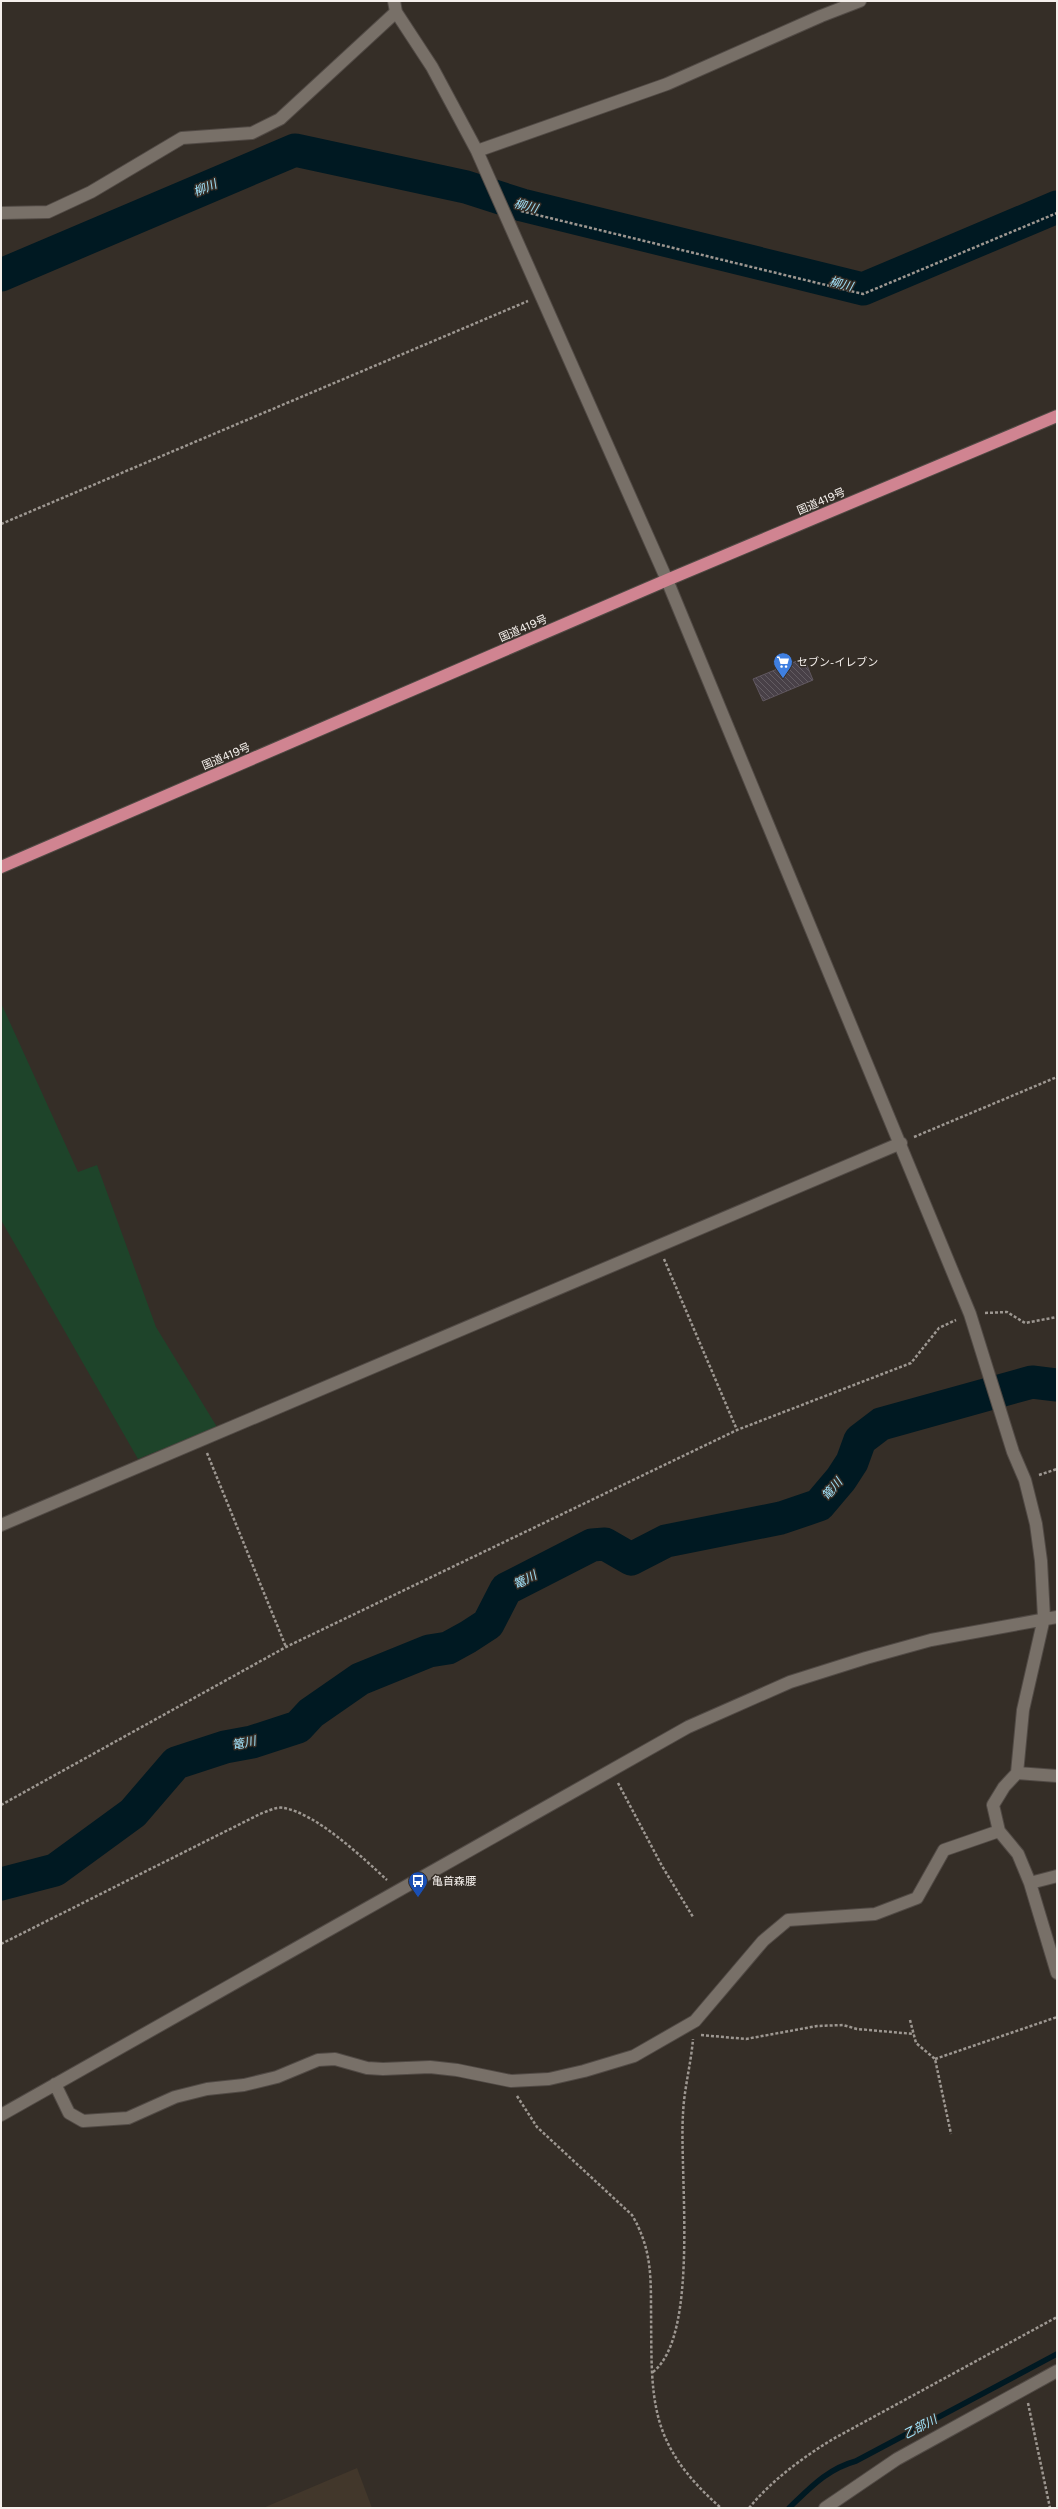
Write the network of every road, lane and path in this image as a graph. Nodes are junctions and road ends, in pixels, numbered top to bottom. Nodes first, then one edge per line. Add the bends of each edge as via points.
1 (860, 1) edge
2 (395, 7) edge
3 (477, 151) junction
4 (521, 211) dead end
5 (1, 213) edge
6 (1057, 213) edge
7 (541, 296) junction
8 (1057, 416) edge
9 (1, 524) edge
10 (667, 580) junction
11 (1, 867) edge
12 (1057, 1077) edge
13 (901, 1143) junction
14 (658, 1246) junction
15 (970, 1314) junction
16 (1057, 1317) edge
17 (737, 1430) junction
18 (201, 1440) junction
19 (1, 1524) edge
20 (1057, 1617) edge
21 (1044, 1618) junction
22 (286, 1647) junction
23 (611, 1770) junction
24 (1017, 1773) junction
25 (1057, 1776) edge
26 (1, 1805) edge
27 (999, 1831) junction
28 (1057, 1876) edge
29 (1030, 1883) junction
30 (398, 1889) junction
31 (693, 1917) dead end
32 (1, 1944) edge
33 (1057, 1973) edge
34 (1057, 2017) edge
35 (910, 2020) dead end
36 (914, 2034) junction
37 (935, 2059) junction
38 (511, 2081) junction
39 (55, 2084) junction
40 (1, 2115) edge
41 (951, 2134) dead end
42 (1057, 2317) edge
43 (1057, 2371) edge
44 (652, 2372) junction
45 (1025, 2389) junction
46 (721, 2508) edge
47 (749, 2508) edge
48 (825, 2508) edge
49 (1050, 2508) edge

1 - 3 street via 666,84
2 - 3 street via 432,67
2 - 5 street via 280,119 252,133 182,138 91,192 48,212
3 - 7 street
4 - 6 path via 863,294
7 - 9 path
7 - 10 street
8 - 10 highway, 国道419号
10 - 11 highway, 国道419号
10 - 13 street
12 - 13 path
13 - 14 street
13 - 15 street
14 - 17 path
14 - 18 street
15 - 16 path via 1007,1312 1026,1323
15 - 17 path via 939,1328 911,1363
15 - 21 street via 1013,1452 1025,1480 1036,1524
17 - 22 path
18 - 19 street
18 - 22 path
20 - 21 street
21 - 23 street via 931,1640 790,1682 688,1727
21 - 24 street via 1023,1710
22 - 26 path
23 - 30 street
23 - 31 path via 662,1866
24 - 25 street
24 - 27 street via 993,1805
27 - 29 street via 1018,1854
27 - 38 street via 944,1850 917,1898 875,1914 788,1920 763,1941 695,2021 634,2056 549,2079
28 - 29 street
29 - 33 street
30 - 32 path via 349,1846 307,1817 282,1807 260,1814
30 - 39 street
34 - 37 path
35 - 36 path
36 - 37 path via 916,2043
36 - 44 path via 857,2030 843,2025 817,2026 746,2039 705,2037 694,2032 683,2114 684,2226 681,2296 677,2321 668,2347 659,2367
37 - 41 path
38 - 39 street via 430,2067 367,2068 335,2059 318,2060 277,2077 175,2096 128,2118 83,2121 68,2113
38 - 44 path via 513,2090 537,2127 632,2215 642,2234 648,2252 651,2282
39 - 40 street
42 - 47 path via 827,2443 781,2476
43 - 45 street
44 - 46 path via 659,2424 669,2448 695,2483
45 - 48 street via 896,2459
45 - 49 path

